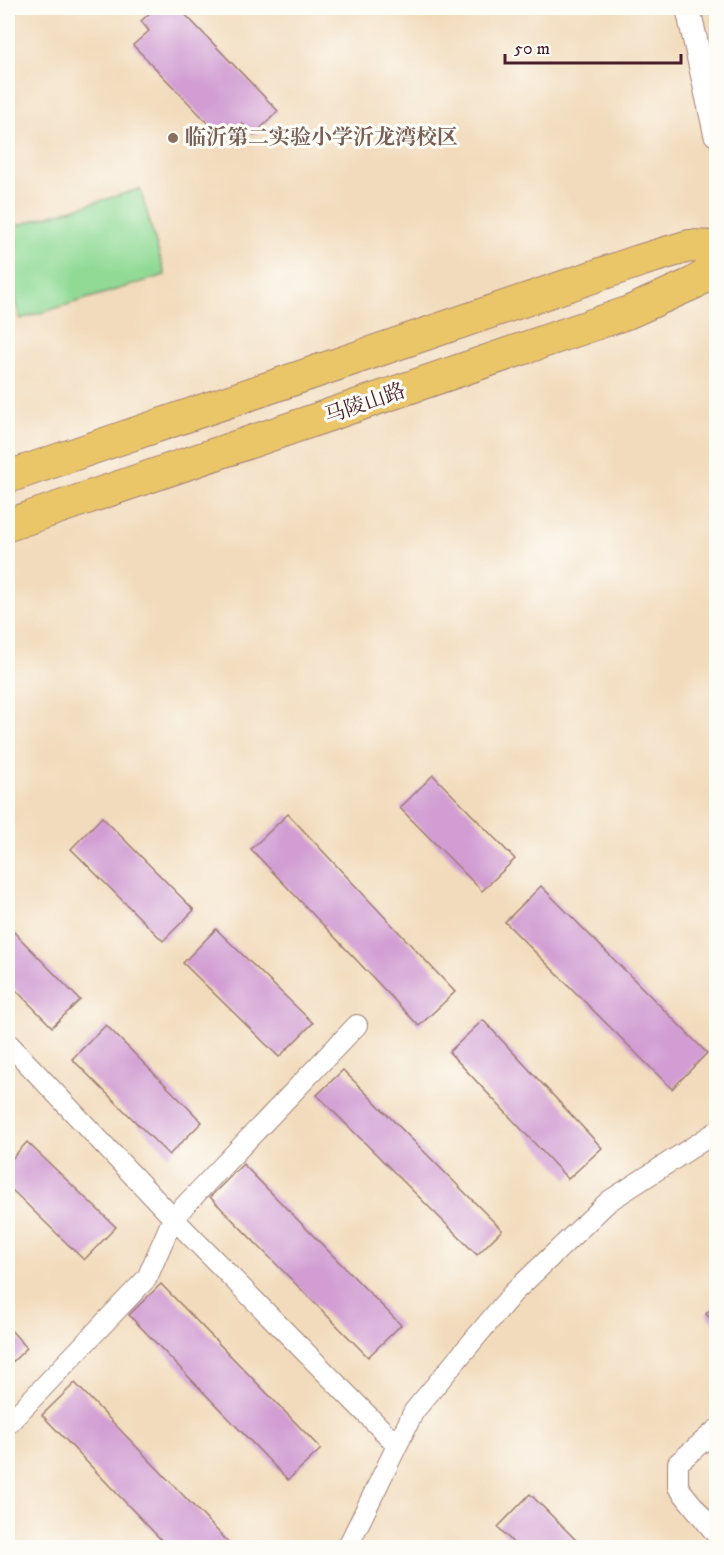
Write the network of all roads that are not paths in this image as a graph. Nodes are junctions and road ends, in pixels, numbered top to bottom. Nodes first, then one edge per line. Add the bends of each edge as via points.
1 (688, 8) edge
2 (717, 134) edge
3 (717, 247) edge
4 (717, 268) edge
5 (8, 477) edge
6 (8, 525) edge
7 (357, 1025) dead end
8 (8, 1043) edge
9 (717, 1131) edge
10 (173, 1218) junction
11 (8, 1424) edge
12 (717, 1430) edge
13 (397, 1444) junction
14 (717, 1534) edge
15 (347, 1548) edge

1 - 2 street
3 - 5 main road via 689,246 639,261
4 - 6 main road, 马陵山路 via 627,314
7 - 10 street
8 - 10 street
9 - 13 street via 609,1201 513,1293 414,1411
10 - 11 street via 147,1278
10 - 13 street
12 - 14 street via 678,1462 678,1487
13 - 15 street

